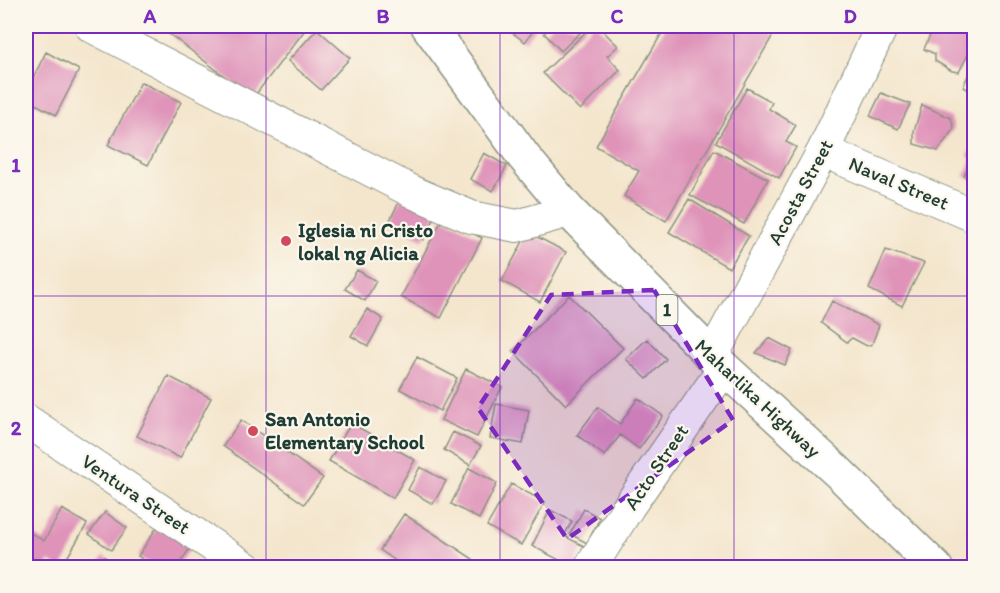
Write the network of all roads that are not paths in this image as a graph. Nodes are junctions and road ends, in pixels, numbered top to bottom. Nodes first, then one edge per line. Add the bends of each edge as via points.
1 (91, 26) edge
2 (428, 26) edge
3 (882, 26) edge
4 (823, 151) junction
5 (569, 211) junction
6 (975, 216) edge
7 (718, 362) junction
8 (26, 420) edge
9 (246, 567) edge
10 (590, 567) edge
11 (936, 567) edge

1 - 5 street via 397,184 471,217 517,226
2 - 5 main road, Maharlika Highway / 1 via 524,157
3 - 4 street, Acosta Street
4 - 6 street, Naval Street
4 - 7 street, Acosta Street
5 - 7 main road, Maharlika Highway / 1
7 - 10 street, Acto Street
7 - 11 main road, Maharlika Highway / 1
8 - 9 street, Ventura Street

